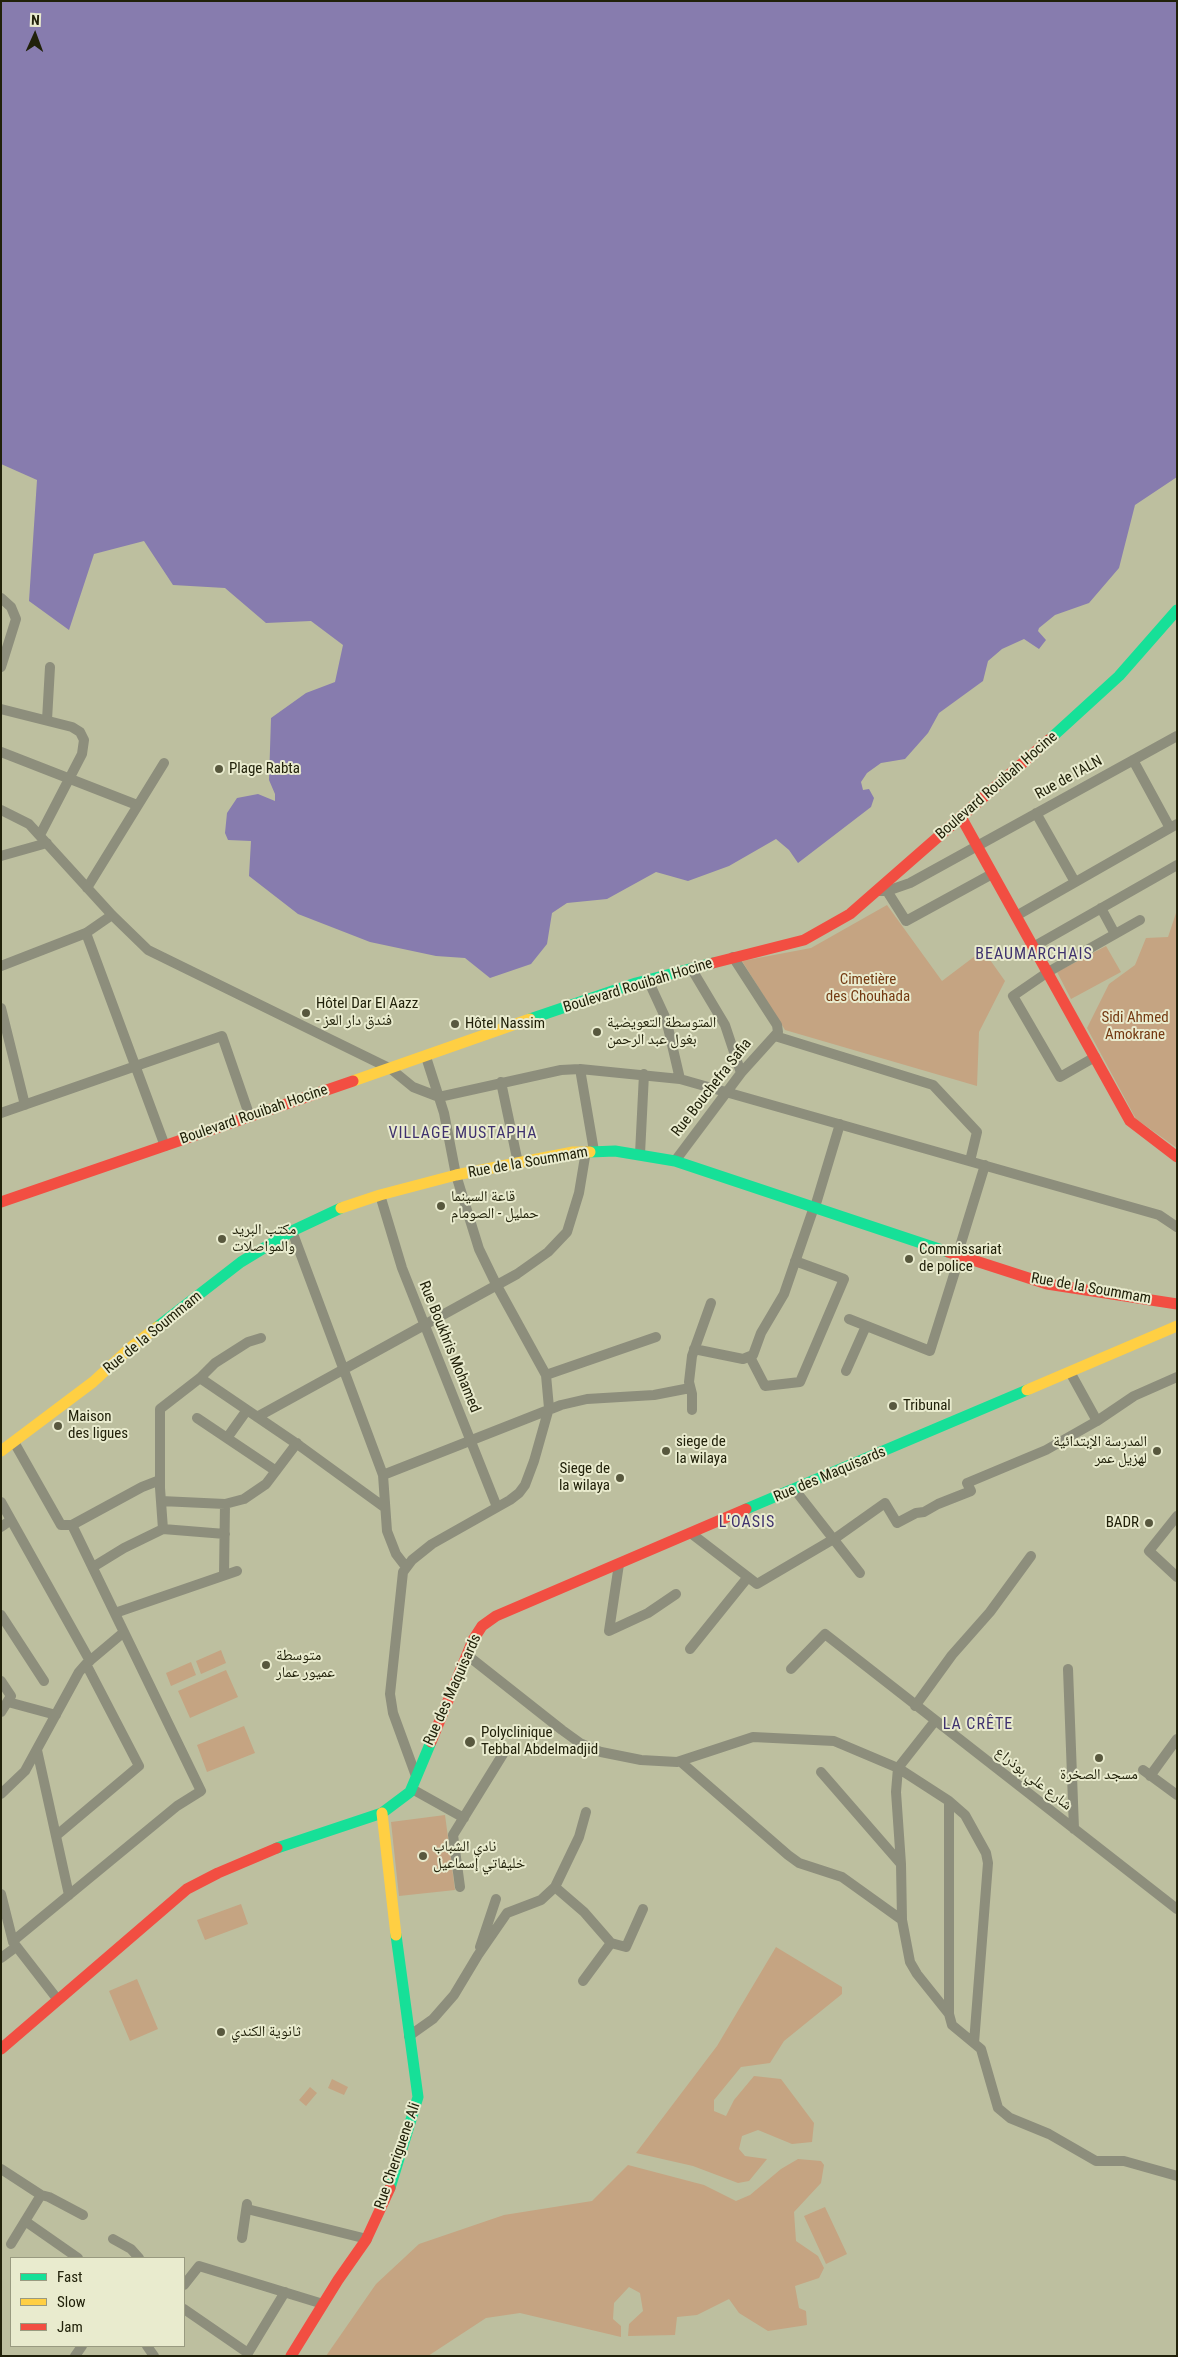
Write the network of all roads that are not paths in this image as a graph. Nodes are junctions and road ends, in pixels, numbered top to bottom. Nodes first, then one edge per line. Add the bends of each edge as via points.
1 (1, 598) edge
2 (1177, 610) edge
3 (1, 667) edge
4 (50, 667) dead end
5 (1, 709) edge
6 (47, 720) junction
7 (1177, 736) edge
8 (1, 752) edge
9 (1133, 760) junction
10 (164, 763) dead end
11 (70, 777) junction
12 (137, 805) junction
13 (1, 810) edge
14 (1036, 813) junction
15 (961, 817) junction
16 (1173, 826) edge
17 (43, 839) junction
18 (977, 846) junction
19 (1, 856) edge
20 (1177, 865) edge
21 (992, 874) junction
22 (1075, 882) junction
23 (87, 888) junction
24 (881, 891) junction
25 (1101, 908) junction
26 (112, 915) junction
27 (1016, 916) junction
28 (1140, 920) dead end
29 (86, 933) junction
30 (1115, 934) junction
31 (1033, 947) junction
32 (733, 957) junction
33 (1, 966) edge
34 (691, 968) junction
35 (1048, 972) junction
36 (648, 980) junction
37 (1, 1008) edge
38 (775, 1036) junction
39 (426, 1057) junction
40 (1095, 1057) junction
41 (136, 1066) junction
42 (391, 1069) junction
43 (580, 1069) junction
44 (741, 1072) junction
45 (644, 1074) junction
46 (680, 1078) junction
47 (501, 1082) junction
48 (725, 1092) junction
49 (438, 1097) junction
50 (24, 1105) junction
51 (1, 1113) edge
52 (250, 1117) junction
53 (840, 1124) junction
54 (165, 1146) junction
55 (590, 1151) junction
56 (640, 1154) junction
57 (1177, 1157) edge
58 (675, 1161) junction
59 (970, 1161) junction
60 (518, 1163) junction
61 (985, 1165) junction
62 (456, 1175) junction
63 (380, 1195) junction
64 (1, 1202) edge
65 (814, 1207) junction
66 (1177, 1227) edge
67 (292, 1230) junction
68 (958, 1256) junction
69 (795, 1261) junction
70 (496, 1284) junction
71 (711, 1303) dead end
72 (1177, 1304) edge
73 (849, 1319) dead end
74 (424, 1325) junction
75 (866, 1326) junction
76 (1177, 1326) edge
77 (656, 1337) dead end
78 (261, 1338) dead end
79 (694, 1349) junction
80 (750, 1356) junction
81 (343, 1369) junction
82 (846, 1371) dead end
83 (1070, 1372) junction
84 (546, 1374) junction
85 (1177, 1377) edge
86 (200, 1378) junction
87 (690, 1388) junction
88 (548, 1408) junction
89 (247, 1410) junction
90 (692, 1410) dead end
91 (257, 1417) junction
92 (197, 1418) dead end
93 (1097, 1420) junction
94 (227, 1438) junction
95 (470, 1439) junction
96 (14, 1442) junction
97 (297, 1444) junction
98 (1, 1451) edge
99 (276, 1471) junction
100 (383, 1475) junction
101 (160, 1480) junction
102 (795, 1490) junction
103 (161, 1501) junction
104 (1, 1502) edge
105 (225, 1504) junction
106 (384, 1507) junction
107 (498, 1507) junction
108 (1177, 1516) edge
109 (12, 1520) junction
110 (72, 1525) junction
111 (1, 1526) edge
112 (163, 1529) junction
113 (225, 1534) junction
114 (692, 1534) junction
115 (832, 1540) junction
116 (1031, 1556) dead end
117 (619, 1564) junction
118 (93, 1567) junction
119 (406, 1567) junction
120 (237, 1571) dead end
121 (860, 1573) dead end
122 (224, 1575) junction
123 (748, 1577) junction
124 (1177, 1577) edge
125 (676, 1594) dead end
126 (115, 1613) junction
127 (1, 1615) edge
128 (124, 1632) junction
129 (690, 1649) dead end
130 (467, 1655) junction
131 (88, 1662) junction
132 (791, 1669) dead end
133 (1068, 1669) dead end
134 (1, 1681) edge
135 (44, 1681) dead end
136 (8, 1702) junction
137 (915, 1706) junction
138 (1, 1712) edge
139 (56, 1715) junction
140 (935, 1721) junction
141 (1177, 1739) edge
142 (37, 1750) junction
143 (503, 1754) dead end
144 (680, 1762) junction
145 (898, 1768) junction
146 (821, 1772) dead end
147 (416, 1776) junction
148 (412, 1788) junction
149 (1, 1794) edge
150 (1177, 1795) edge
151 (949, 1802) junction
152 (586, 1812) dead end
153 (382, 1813) junction
154 (464, 1818) junction
155 (1074, 1829) junction
156 (56, 1835) junction
157 (901, 1864) junction
158 (460, 1886) dead end
159 (555, 1887) junction
160 (1, 1894) edge
161 (69, 1895) junction
162 (496, 1899) dead end
163 (643, 1909) dead end
164 (1177, 1909) edge
165 (902, 1920) junction
166 (611, 1943) junction
167 (15, 1944) junction
168 (478, 1955) junction
169 (1, 1958) edge
170 (583, 1981) dead end
171 (58, 2000) junction
172 (949, 2014) junction
173 (409, 2036) junction
174 (974, 2043) junction
175 (1, 2049) edge
176 (1, 2169) edge
177 (1177, 2176) edge
178 (41, 2195) junction
179 (83, 2215) dead end
180 (25, 2221) junction
181 (242, 2238) dead end
182 (113, 2239) dead end
183 (367, 2239) junction
184 (12, 2244) dead end
185 (75, 2257) edge
186 (138, 2257) edge
187 (185, 2284) edge
188 (285, 2292) junction
189 (323, 2304) junction
190 (185, 2310) edge
191 (291, 2356) edge

1 - 3 street via 16,619
2 - 15 main road, Boulevard Rouibah Hocine via 1089,706
4 - 6 street
5 - 6 street
6 - 11 street via 77,730 83,737 84,750
7 - 9 street, Rue de l'ALN
8 - 11 street
9 - 14 street, Rue de l'ALN
9 - 16 street
10 - 12 street
11 - 12 street
11 - 17 street
12 - 23 street
13 - 17 street via 29,824
14 - 18 street, Rue de l'ALN
14 - 22 street
15 - 18 main road
15 - 24 main road, Boulevard Rouibah Hocine
16 - 22 street
17 - 19 street
17 - 23 street
18 - 21 main road
18 - 24 street, Rue de l'ALN via 910,883
20 - 25 street
21 - 24 street via 906,921
21 - 27 main road
22 - 27 street
23 - 26 street
24 - 32 main road, Boulevard Rouibah Hocine via 850,914 804,940
25 - 30 street
25 - 31 street
26 - 29 street
26 - 42 street via 157,955
27 - 31 main road
28 - 30 street
29 - 33 street
29 - 41 street
30 - 35 street
31 - 35 main road
32 - 34 main road, Boulevard Rouibah Hocine
32 - 38 street via 777,1025
34 - 36 main road, Boulevard Rouibah Hocine
34 - 44 street via 725,1025
35 - 40 main road
35 - 40 street via 1013,996 1060,1077
36 - 39 main road, Boulevard Rouibah Hocine
36 - 46 street via 666,1019
37 - 50 street
38 - 44 street, Rue Bouchefra Safia
38 - 59 street via 933,1085 977,1132
39 - 42 main road, Boulevard Rouibah Hocine
39 - 49 street
40 - 57 main road via 1130,1121
41 - 50 street
41 - 52 street via 222,1036
41 - 54 street
42 - 49 street via 413,1087
42 - 52 main road, Boulevard Rouibah Hocine
43 - 45 street
43 - 47 street
43 - 55 street
44 - 48 street, Rue Bouchefra Safia
45 - 46 street
45 - 56 street
46 - 48 street
47 - 49 street
47 - 60 street
48 - 53 street
48 - 58 street, Rue Bouchefra Safia
49 - 62 street
50 - 51 street
52 - 54 main road, Boulevard Rouibah Hocine
53 - 59 street
53 - 65 street
54 - 64 main road, Boulevard Rouibah Hocine
55 - 56 main road, Rue de la Soummam
55 - 60 main road, Rue de la Soummam
55 - 70 street via 567,1232 543,1256
56 - 58 main road, Rue de la Soummam
58 - 65 main road, Rue de la Soummam
59 - 61 street
60 - 62 main road, Rue de la Soummam
61 - 66 street via 1159,1215
61 - 68 street
62 - 63 main road, Rue de la Soummam
62 - 70 street via 479,1249
63 - 67 main road, Rue de la Soummam
63 - 74 street, Rue Boukhris Mohamed via 402,1268
65 - 68 main road, Rue de la Soummam
65 - 69 street
67 - 81 street
67 - 96 main road, Rue de la Soummam via 241,1262
68 - 72 main road, Rue de la Soummam via 1047,1284
68 - 75 street via 930,1350
69 - 80 street via 784,1294
69 - 80 street via 844,1279 800,1382 765,1386
70 - 74 street
70 - 84 street
71 - 79 street
73 - 75 street
74 - 81 street
74 - 95 street, Rue Boukhris Mohamed
75 - 82 street
76 - 83 main road, Rue des Maquisards
77 - 84 street
78 - 86 street via 215,1362
79 - 80 street via 743,1359
79 - 87 street
81 - 91 street
81 - 100 street
83 - 93 street
83 - 102 main road, Rue des Maquisards
84 - 88 street
85 - 93 street via 1134,1396
86 - 89 street
86 - 101 street via 160,1409
87 - 88 street via 654,1395 579,1401
87 - 90 street
88 - 95 street
88 - 107 street via 525,1485
89 - 91 street
89 - 94 street
91 - 97 street
92 - 94 street
93 - 115 street via 1046,1450 968,1483 971,1491 897,1523 886,1503
94 - 99 street
95 - 100 street
95 - 107 street, Rue Boukhris Mohamed
96 - 98 main road, Rue de la Soummam
96 - 110 street via 61,1525
97 - 99 street
97 - 106 street
99 - 105 street via 251,1496
100 - 106 street
101 - 103 street
101 - 110 street
102 - 114 main road, Rue des Maquisards
102 - 115 street
103 - 105 street
103 - 112 street
104 - 109 street
105 - 113 street
106 - 119 street via 389,1537
107 - 119 street via 432,1544
108 - 124 street via 1149,1551
109 - 111 street
109 - 131 street
110 - 118 street
112 - 113 street
112 - 118 street
113 - 122 street
114 - 117 main road, Rue des Maquisards
114 - 123 street
115 - 121 street
115 - 123 street via 757,1584
116 - 137 street
117 - 125 street via 609,1631 648,1613
117 - 130 main road, Rue des Maquisards via 496,1616 477,1632
118 - 126 street
119 - 147 street via 401,1578 390,1694 393,1713
120 - 122 street
122 - 126 street
123 - 129 street
126 - 128 street
127 - 135 street
128 - 131 street
128 - 161 street via 201,1791 177,1806
130 - 144 street via 588,1747 641,1760
130 - 147 main road, Rue des Maquisards
131 - 139 street via 79,1672
131 - 156 street via 139,1766
132 - 137 street, شارع علي بوذراع via 825,1634
133 - 155 street
134 - 136 street via 11,1696
136 - 138 street
136 - 139 street
137 - 140 street, شارع علي بوذراع
139 - 142 street
140 - 145 street
140 - 155 street, شارع علي بوذراع
141 - 150 street via 1146,1773
142 - 149 street via 25,1771
142 - 156 street
143 - 154 street
144 - 145 street via 744,1739 763,1736 834,1741
144 - 165 street via 799,1863 842,1877
145 - 151 street
145 - 157 street via 896,1792
146 - 157 street
147 - 148 main road, Rue des Maquisards
148 - 153 main road
148 - 154 street
151 - 172 street
151 - 174 street via 965,1815 986,1853 988,1863
152 - 159 street via 579,1838
153 - 171 main road via 280,1847 187,1888
153 - 173 main road, Rue Cheriguene Ali
154 - 158 street via 453,1834
155 - 164 street, شارع علي بوذراع
156 - 161 street
157 - 165 street
159 - 166 street via 584,1912
159 - 168 street via 541,1900 508,1913
160 - 167 street
161 - 167 street
162 - 168 street
163 - 166 street via 626,1947
165 - 172 street via 910,1962
166 - 170 street
167 - 169 street
167 - 171 street
168 - 173 street via 454,1995 433,2019
171 - 175 main road
172 - 174 street via 952,2025
173 - 183 main road, Rue Cheriguene Ali via 418,2097 390,2188
174 - 177 street via 981,2049 998,2108 1010,2118 1049,2134 1096,2161 1124,2162
176 - 178 street
178 - 179 street
178 - 180 street
180 - 184 street
180 - 185 street
181 - 183 street via 247,2207
182 - 186 street
183 - 189 main road, Rue Cheriguene Ali
187 - 188 street via 199,2266
188 - 189 street
188 - 190 street via 248,2353
189 - 191 main road, Rue Cheriguene Ali

